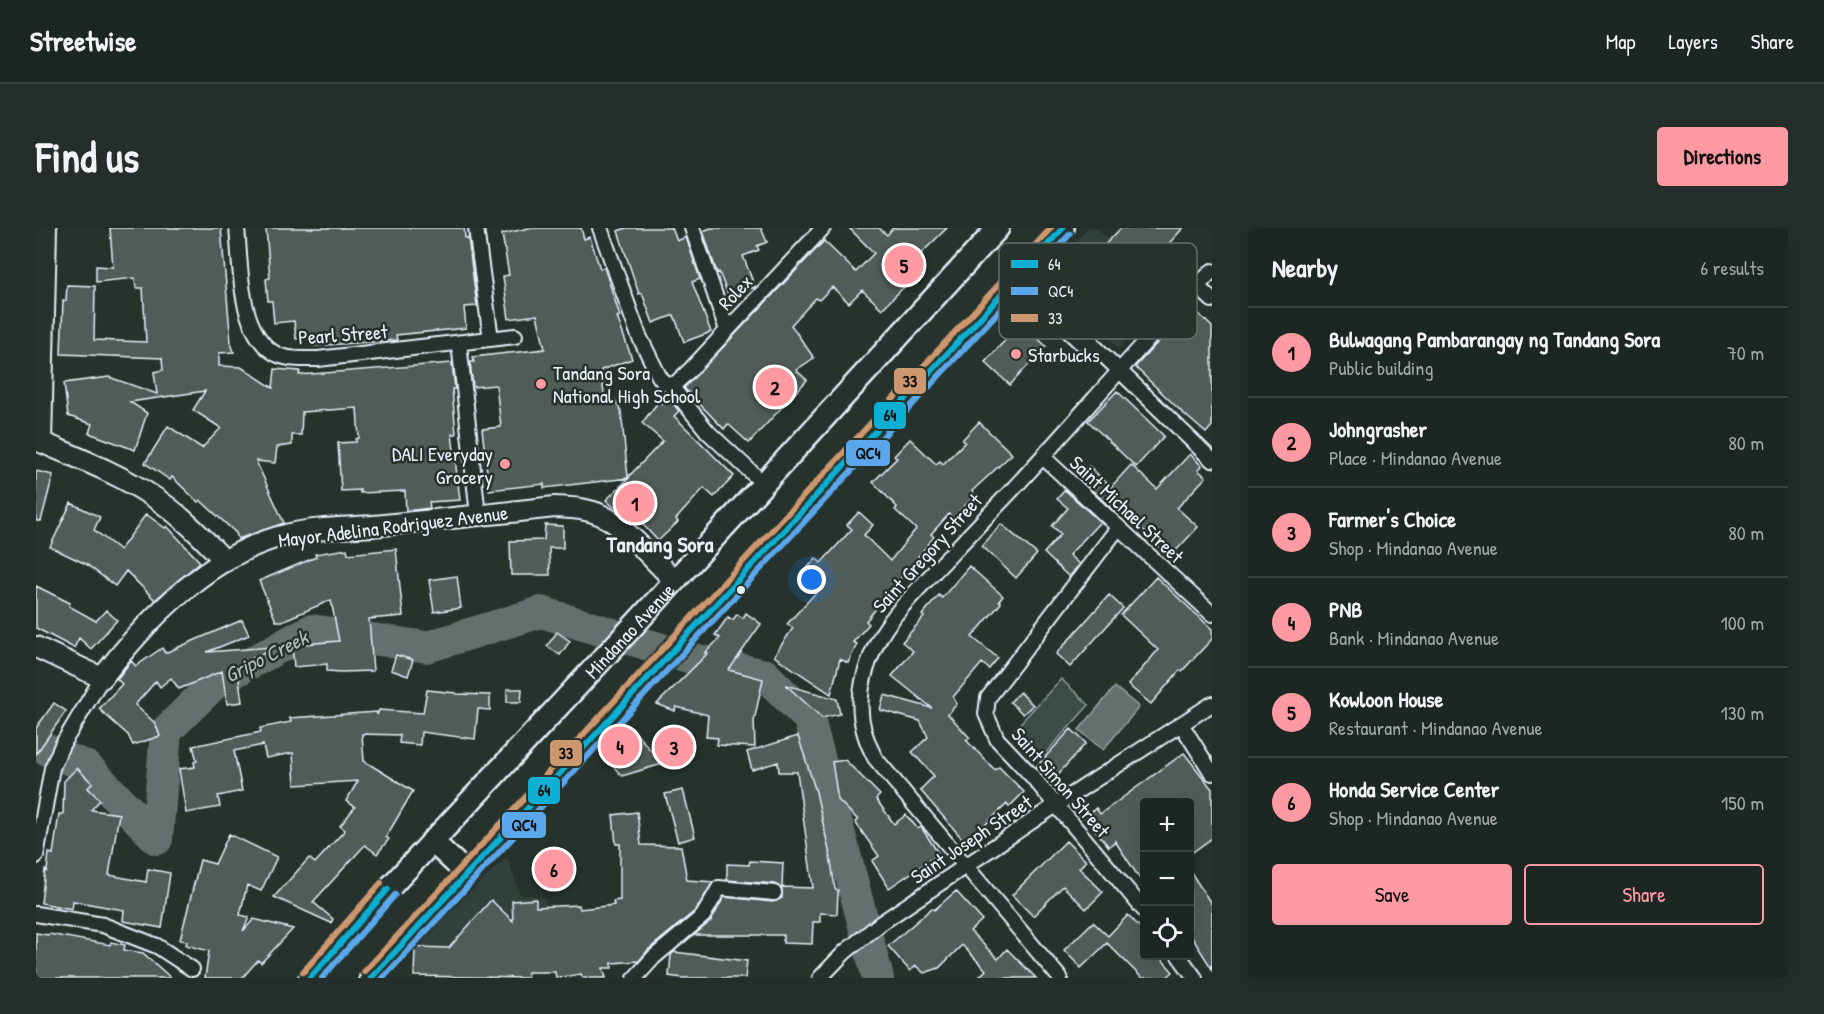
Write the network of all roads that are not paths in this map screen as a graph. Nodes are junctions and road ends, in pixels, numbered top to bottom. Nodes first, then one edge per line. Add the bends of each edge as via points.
1 (46, 228) edge
2 (237, 228) edge
3 (476, 228) edge
4 (600, 228) edge
5 (692, 228) edge
6 (823, 228) edge
7 (998, 228) edge
8 (1063, 228) edge
9 (1049, 243) edge
10 (1212, 271) edge
11 (1197, 286) joint
12 (999, 298) edge
13 (1212, 300) edge
14 (727, 330) junction
15 (515, 336) dead end
16 (491, 339) junction
17 (1077, 339) edge
18 (1149, 339) edge
19 (459, 343) junction
20 (1120, 371) junction
21 (673, 384) junction
22 (38, 442) edge
23 (1043, 457) junction
24 (1212, 459) edge
25 (764, 484) junction
26 (478, 515) junction
27 (1118, 528) junction
28 (225, 561) junction
29 (675, 581) junction
30 (1212, 614) edge
31 (36, 647) edge
32 (102, 678) junction
33 (1212, 704) edge
34 (1181, 724) junction
35 (1212, 773) edge
36 (1056, 805) junction
37 (37, 841) edge
38 (432, 841) junction
39 (36, 856) edge
40 (966, 867) junction
41 (467, 874) junction
42 (774, 893) dead end
43 (1141, 906) edge
44 (36, 914) edge
45 (1182, 960) edge
46 (192, 969) dead end
47 (378, 976) edge
48 (310, 978) edge
49 (635, 978) edge
50 (820, 978) edge
51 (1060, 978) edge
52 (1195, 978) edge

1 - 22 street
2 - 19 street, Pearl Street via 246,314 254,333 276,354 318,359
3 - 16 street
4 - 21 street via 639,336 658,376
5 - 14 street
6 - 14 street, Rolex
7 - 25 main road, Mindanao Avenue
8 - 9 main road
10 - 11 street, Saint Gregory Street
11 - 13 street
12 - 41 main road
14 - 21 street, Rolex
15 - 16 street, Pearl Street
16 - 19 street, Pearl Street
17 - 20 street via 1092,344
18 - 20 street, Saint Gregory Street
19 - 26 street
20 - 23 street, Saint Gregory Street
20 - 24 street
21 - 25 street via 708,432
22 - 28 street via 115,474 150,495 181,518
23 - 27 street, Saint Michael Street
23 - 40 street, Saint Gregory Street via 895,615 873,652 861,693 862,728 875,758
25 - 29 main road, Mindanao Avenue
26 - 28 street, Mayor Adelina Rodriguez Avenue via 287,535
26 - 29 street, Mayor Adelina Rodriguez Avenue via 555,507 584,509 621,529
27 - 30 street, Saint Michael Street
27 - 36 street, Saint Simon Street via 988,698 986,714 997,739
28 - 32 street, Mayor Adelina Rodriguez Avenue via 161,609
29 - 38 main road, Mindanao Avenue
31 - 32 street
32 - 37 street via 52,768
33 - 34 street, Saint Joseph Street
34 - 35 street
34 - 36 street, Saint Joseph Street
36 - 40 street, Saint Joseph Street
36 - 43 street, Saint Simon Street
37 - 39 street
38 - 41 main road
38 - 48 main road, Mindanao Avenue
40 - 50 street, Saint Joseph Street via 881,923
40 - 51 street, Saint Gregory Street
41 - 47 main road
42 - 49 street via 719,888 703,916
44 - 46 street via 103,926 157,946
45 - 52 street

